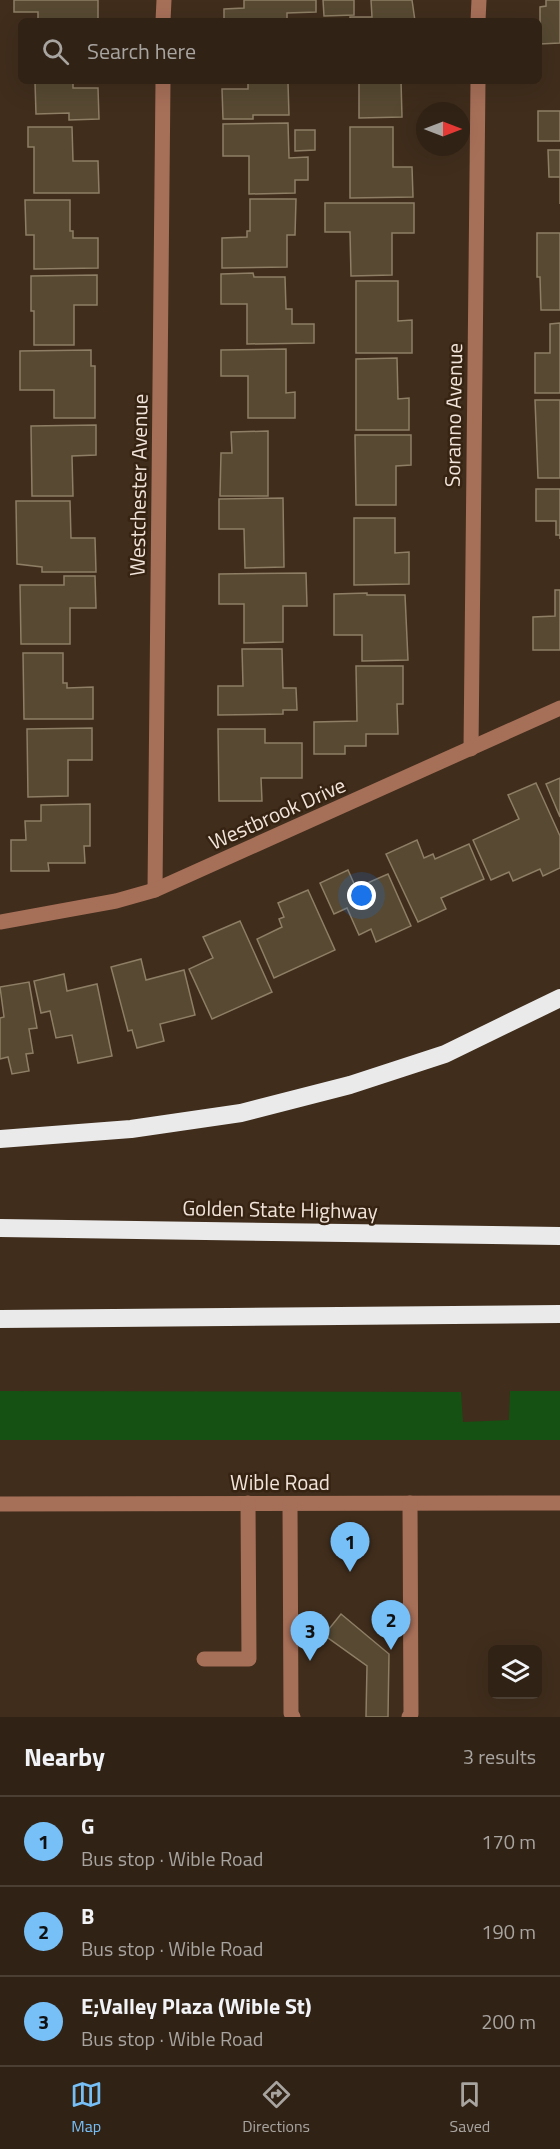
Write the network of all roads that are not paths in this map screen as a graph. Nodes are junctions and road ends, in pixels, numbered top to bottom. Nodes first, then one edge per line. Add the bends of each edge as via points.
1 (164, 0) edge
2 (479, 0) edge
3 (164, 18) edge
4 (478, 18) edge
5 (163, 84) edge
6 (478, 84) edge
7 (560, 708) edge
8 (471, 749) junction
9 (155, 890) junction
10 (0, 922) edge
11 (560, 998) edge
12 (0, 1139) edge
13 (0, 1228) edge
14 (560, 1236) edge
15 (559, 1314) edge
16 (0, 1319) edge
17 (248, 1503) junction
18 (410, 1503) junction
19 (560, 1503) edge
20 (0, 1504) edge
21 (290, 1504) junction
22 (204, 1659) dead end
23 (293, 1717) edge
24 (409, 1717) edge

1 - 3 street
2 - 4 street
5 - 9 street, Westchester Avenue
6 - 8 street, Soranno Avenue
7 - 8 street, Westbrook Drive
8 - 9 street, Westbrook Drive
9 - 10 street, Westbrook Drive
11 - 12 highway via 445,1054 350,1085 240,1113 131,1129
13 - 14 highway, Golden State Highway
15 - 16 highway
17 - 20 street, Wible Road
17 - 21 street, Wible Road
17 - 22 street via 249,1659
18 - 19 street, Wible Road
18 - 21 street, Wible Road
18 - 24 street
21 - 23 street

